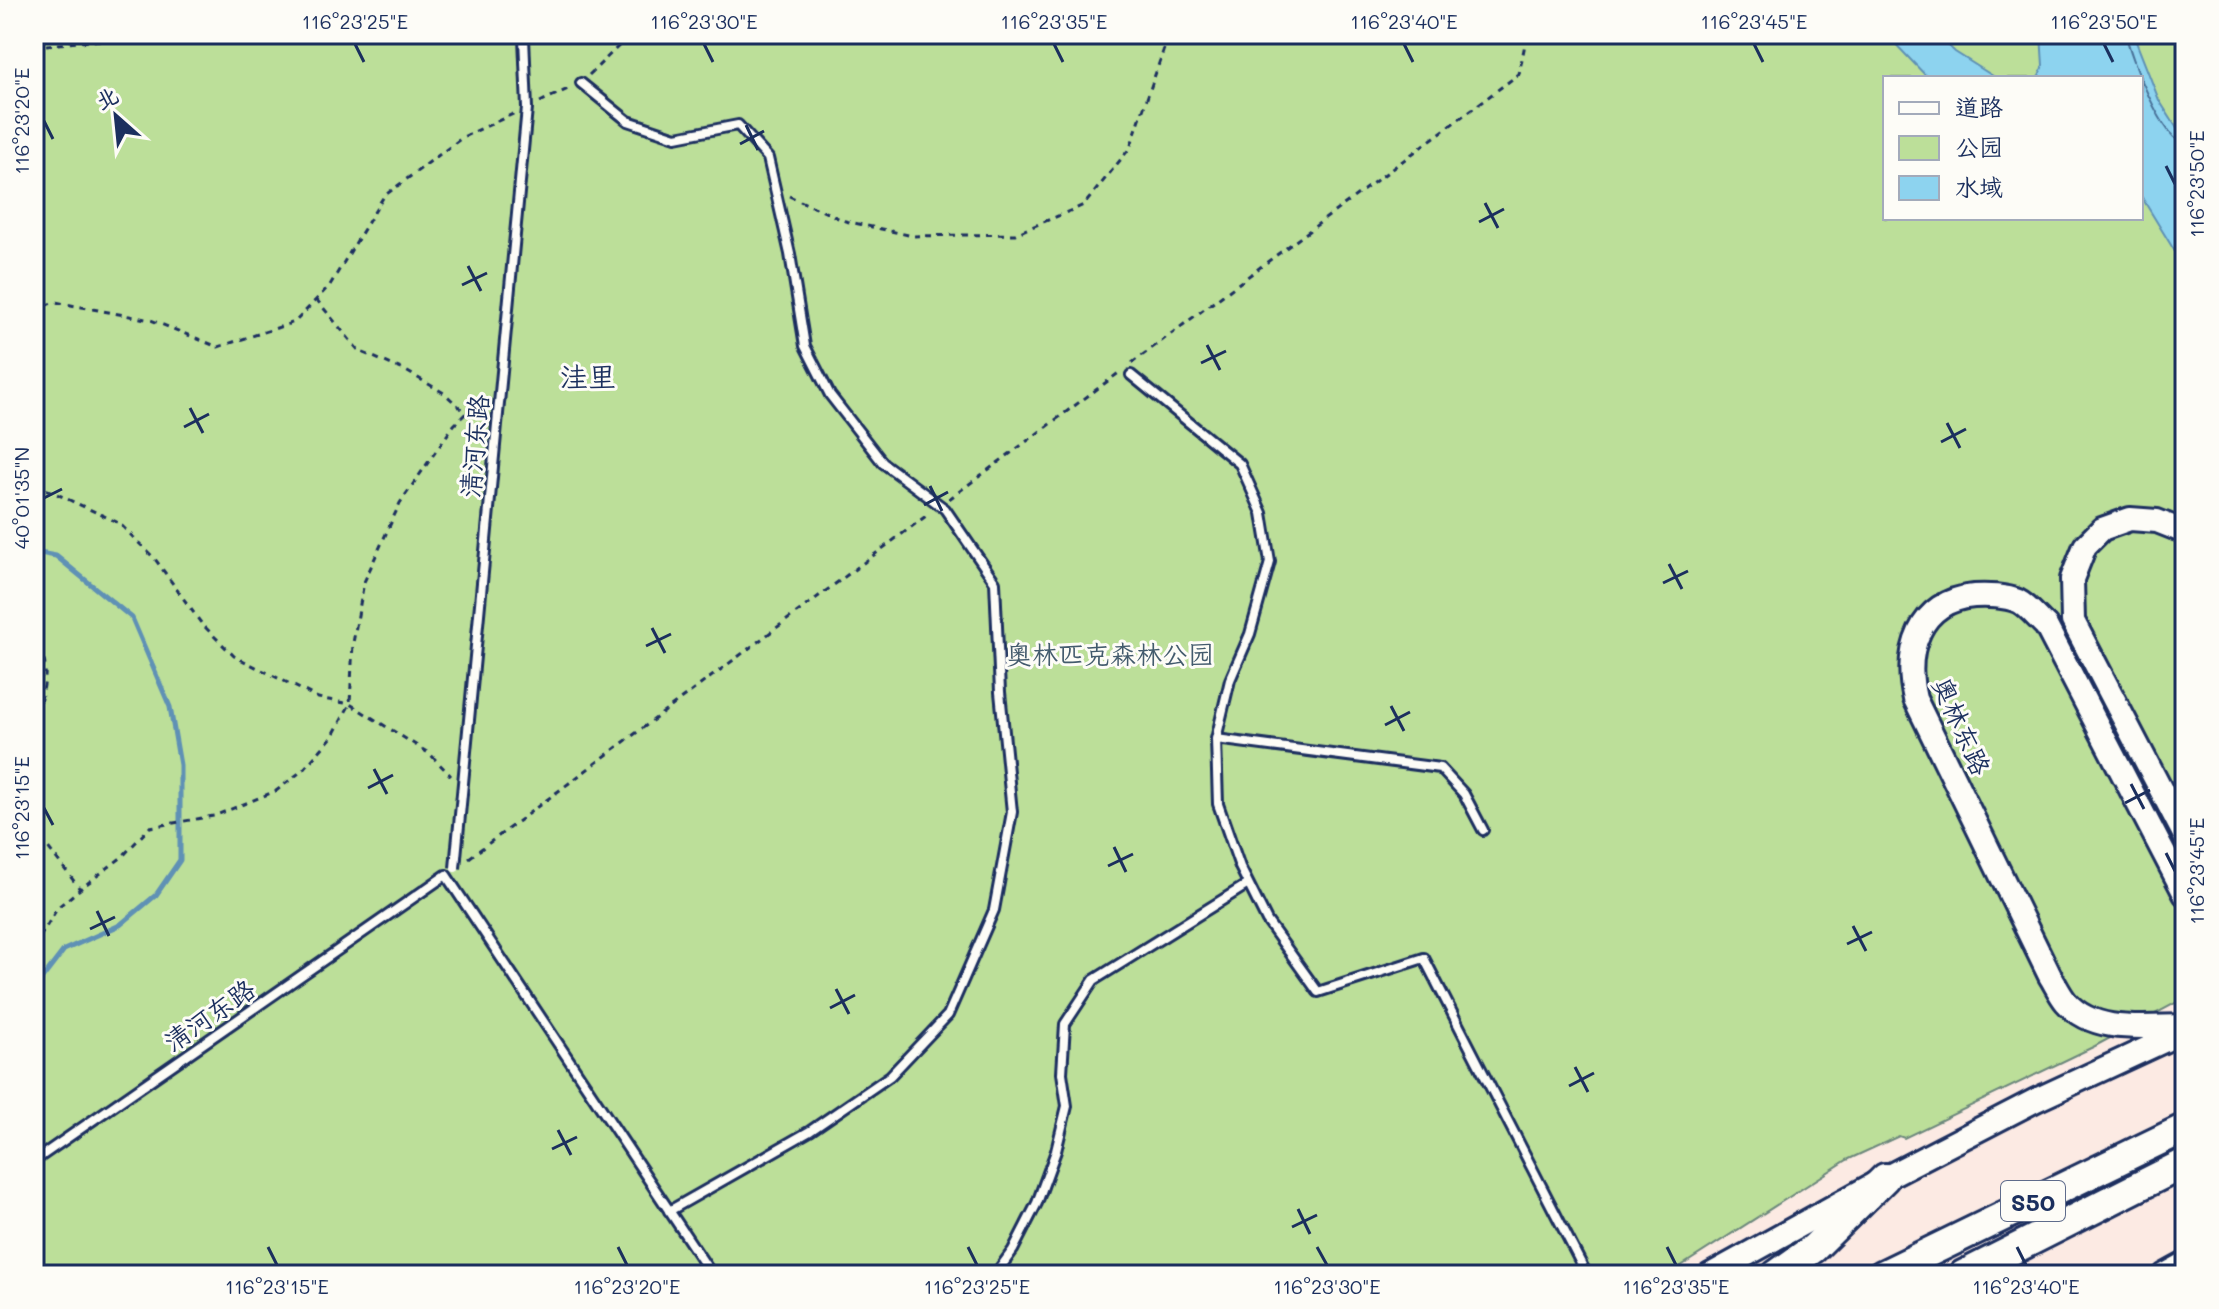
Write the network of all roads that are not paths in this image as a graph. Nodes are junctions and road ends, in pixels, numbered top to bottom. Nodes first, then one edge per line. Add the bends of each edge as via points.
1 (522, 36) edge
2 (581, 83) road end
3 (1131, 375) dead end
4 (2185, 532) edge
5 (1216, 739) junction
6 (1483, 830) dead end
7 (2185, 836) edge
8 (455, 868) dead end
9 (1248, 884) junction
10 (2185, 894) edge
11 (2185, 1029) edge
12 (2185, 1128) edge
13 (34, 1161) edge
14 (2185, 1163) edge
15 (1885, 1178) junction
16 (669, 1211) junction
17 (2185, 1264) edge
18 (2185, 1271) edge
19 (712, 1275) edge
20 (995, 1275) edge
21 (1587, 1275) edge
22 (1710, 1275) edge
23 (1776, 1275) edge
24 (1882, 1275) edge
25 (1963, 1275) edge
26 (2166, 1275) edge

1 - 8 lane, 清河东路, bridge via 527,108
2 - 16 lane via 628,121 676,137 738,125 768,158 805,346 823,383 883,463 940,506 995,582 1012,812 994,910 948,1015 890,1076 810,1131
3 - 5 lane via 1240,464 1262,513 1270,562
4 - 7 main road via 2157,521 2130,519 2102,529 2085,546 2072,579 2073,621
5 - 6 lane via 1440,768 1464,794
5 - 9 lane via 1218,804
9 - 20 lane via 1094,980 1065,1024 1062,1073 1067,1106 1056,1151 1037,1203
9 - 21 lane via 1267,921 1318,992 1424,958
10 - 11 main road, 奥林东路 via 2046,626 2018,601 1986,595 1938,609 1923,624 1911,653 1915,699 2050,976 2067,1004 2092,1020 2114,1027
11 - 15 main road
12 - 24 highway, S50
13 - 16 lane, 清河东路 via 446,875
14 - 25 highway, S50
15 - 22 main road
15 - 23 highway via 1814,1248
16 - 19 lane
17 - 26 main road
18 - 26 main road

